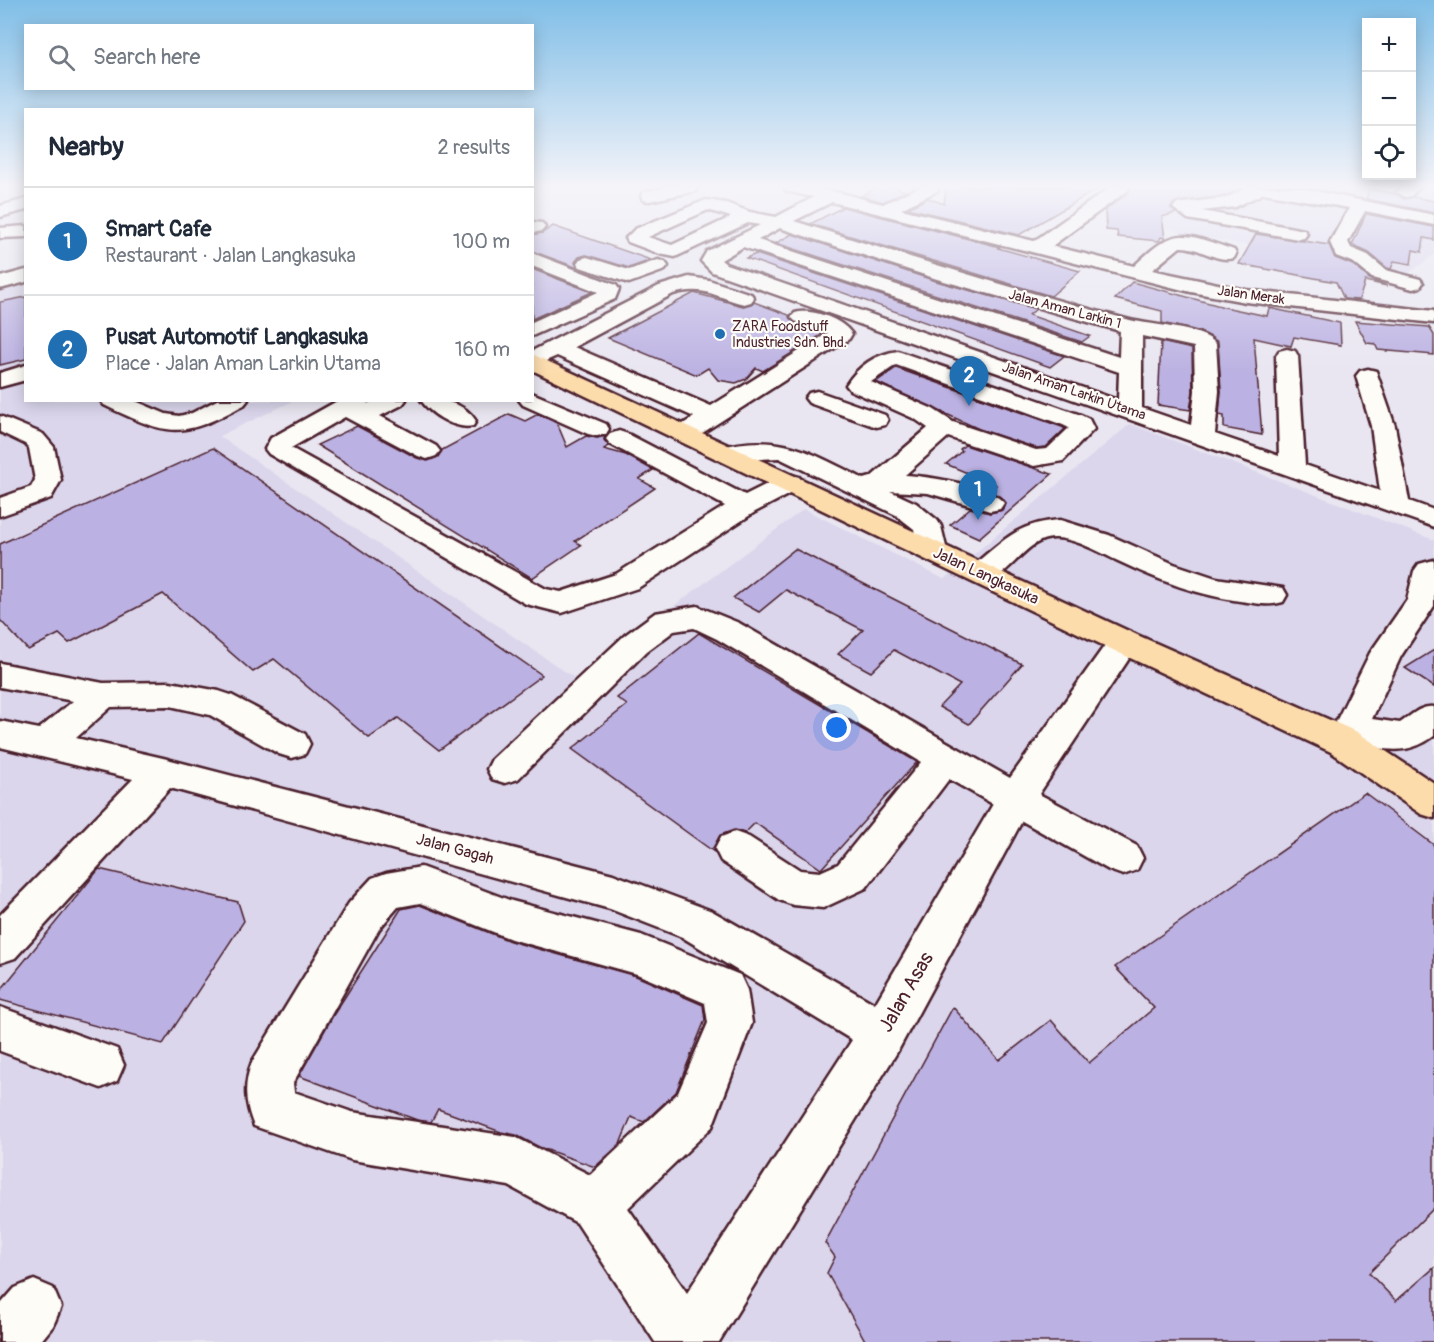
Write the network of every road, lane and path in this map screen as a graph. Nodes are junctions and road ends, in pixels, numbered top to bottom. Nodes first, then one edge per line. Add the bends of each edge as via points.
1 (568, 250) edge
2 (725, 250) edge
3 (768, 250) edge
4 (866, 250) edge
5 (1046, 250) edge
6 (1104, 250) edge
7 (1162, 250) edge
8 (1214, 250) edge
9 (1342, 250) edge
10 (1227, 254) dead end
11 (534, 260) edge
12 (658, 266) dead end
13 (1144, 268) junction
14 (944, 275) junction
15 (24, 277) edge
16 (0, 283) edge
17 (914, 297) junction
18 (1425, 316) edge
19 (877, 323) junction
20 (1131, 327) junction
21 (534, 329) edge
22 (540, 356) edge
23 (1287, 356) dead end
24 (1130, 368) junction
25 (24, 373) edge
26 (1368, 376) dead end
27 (0, 380) edge
28 (534, 401) edge
29 (117, 402) edge
30 (233, 402) edge
31 (384, 402) edge
32 (436, 402) edge
33 (898, 404) junction
34 (818, 406) dead end
35 (354, 408) edge
36 (1130, 410) junction
37 (713, 416) junction
38 (464, 421) dead end
39 (0, 423) edge
40 (944, 427) junction
41 (684, 434) junction
42 (1202, 436) junction
43 (427, 451) dead end
44 (726, 453) junction
45 (1292, 468) junction
46 (790, 483) junction
47 (871, 485) junction
48 (990, 503) dead end
49 (1396, 505) junction
50 (745, 506) junction
51 (0, 508) edge
52 (1434, 519) edge
53 (933, 551) junction
54 (1434, 570) edge
55 (982, 574) junction
56 (1272, 595) dead end
57 (1124, 642) junction
58 (0, 675) edge
59 (103, 695) junction
60 (1430, 718) dead end
61 (0, 734) edge
62 (1348, 734) junction
63 (45, 744) junction
64 (292, 744) dead end
65 (945, 757) junction
66 (505, 769) dead end
67 (163, 772) junction
68 (1015, 800) junction
69 (1434, 803) edge
70 (735, 849) dead end
71 (1123, 858) dead end
72 (0, 944) edge
73 (0, 1029) edge
74 (883, 1033) junction
75 (101, 1065) dead end
76 (595, 1204) junction
77 (688, 1342) edge

1 - 12 street via 623,276 637,276
2 - 19 street, Jalan Aman Larkin Utama via 711,261 720,268
3 - 17 street
4 - 14 street, Jalan Aman Larkin 1
5 - 13 street, Jalan Merak
6 - 13 street
7 - 13 street
8 - 10 street
9 - 18 street via 1379,274 1419,277
11 - 21 street via 609,289 609,295
13 - 18 street, Jalan Merak via 1246,296
14 - 17 street
14 - 20 street, Jalan Aman Larkin 1
15 - 16 street
17 - 19 street
17 - 24 street
19 - 36 street, Jalan Aman Larkin Utama
20 - 24 street, Jalan Aman Larkin 1
20 - 42 street via 1205,344 1207,391
22 - 37 street
22 - 37 street via 666,290 689,283 823,323 841,334
22 - 41 main road, Jalan Langkasuka
23 - 45 street
24 - 36 street, Jalan Aman Larkin 1
25 - 27 street
26 - 49 street via 1383,426
28 - 50 street via 608,434
29 - 30 street via 165,422 177,423 190,422
31 - 35 street
32 - 38 street
33 - 34 street via 872,424
33 - 40 street
33 - 40 street via 858,385 866,374 894,358 906,359 1072,420 1082,429 1054,456 1034,458
35 - 43 street
35 - 50 street via 287,438 278,449 537,597 562,603 627,581
36 - 42 street, Jalan Aman Larkin Utama
37 - 41 street
39 - 51 street via 34,439 41,447 48,480 41,492
40 - 47 street
41 - 44 main road, Jalan Langkasuka
42 - 45 street, Jalan Aman Larkin Utama
44 - 46 main road, Jalan Langkasuka
44 - 47 street via 769,448 785,451
45 - 49 street, Jalan Aman Larkin Utama
46 - 50 street
46 - 53 main road, Jalan Langkasuka
47 - 48 street via 957,491
47 - 53 street via 927,526
49 - 52 street, Jalan Aman Larkin Utama
53 - 55 main road, Jalan Langkasuka
54 - 62 street via 1429,571 1422,601 1386,653
55 - 56 street via 1028,535 1060,529 1213,588
55 - 57 main road, Jalan Langkasuka
57 - 62 main road, Jalan Langkasuka
57 - 68 street, Jalan Asas
58 - 59 street
59 - 63 street
59 - 64 street via 171,694 219,704
60 - 62 street via 1417,732 1400,738
61 - 63 street, Jalan Gagah
62 - 69 main road, Jalan Langkasuka
63 - 67 street, Jalan Gagah
65 - 66 street via 728,631 697,617 666,621 636,643
65 - 68 street
65 - 70 street via 852,876 823,890 793,887
67 - 72 street
67 - 74 street, Jalan Gagah via 613,892 697,924
68 - 71 street
68 - 74 street, Jalan Asas
73 - 75 street
74 - 77 street, Jalan Asas
76 - 76 street via 515,1162 352,1136 271,1109 269,1079 364,916 386,891 421,885 511,920 641,955 724,990 730,1023 695,1110
76 - 77 street

